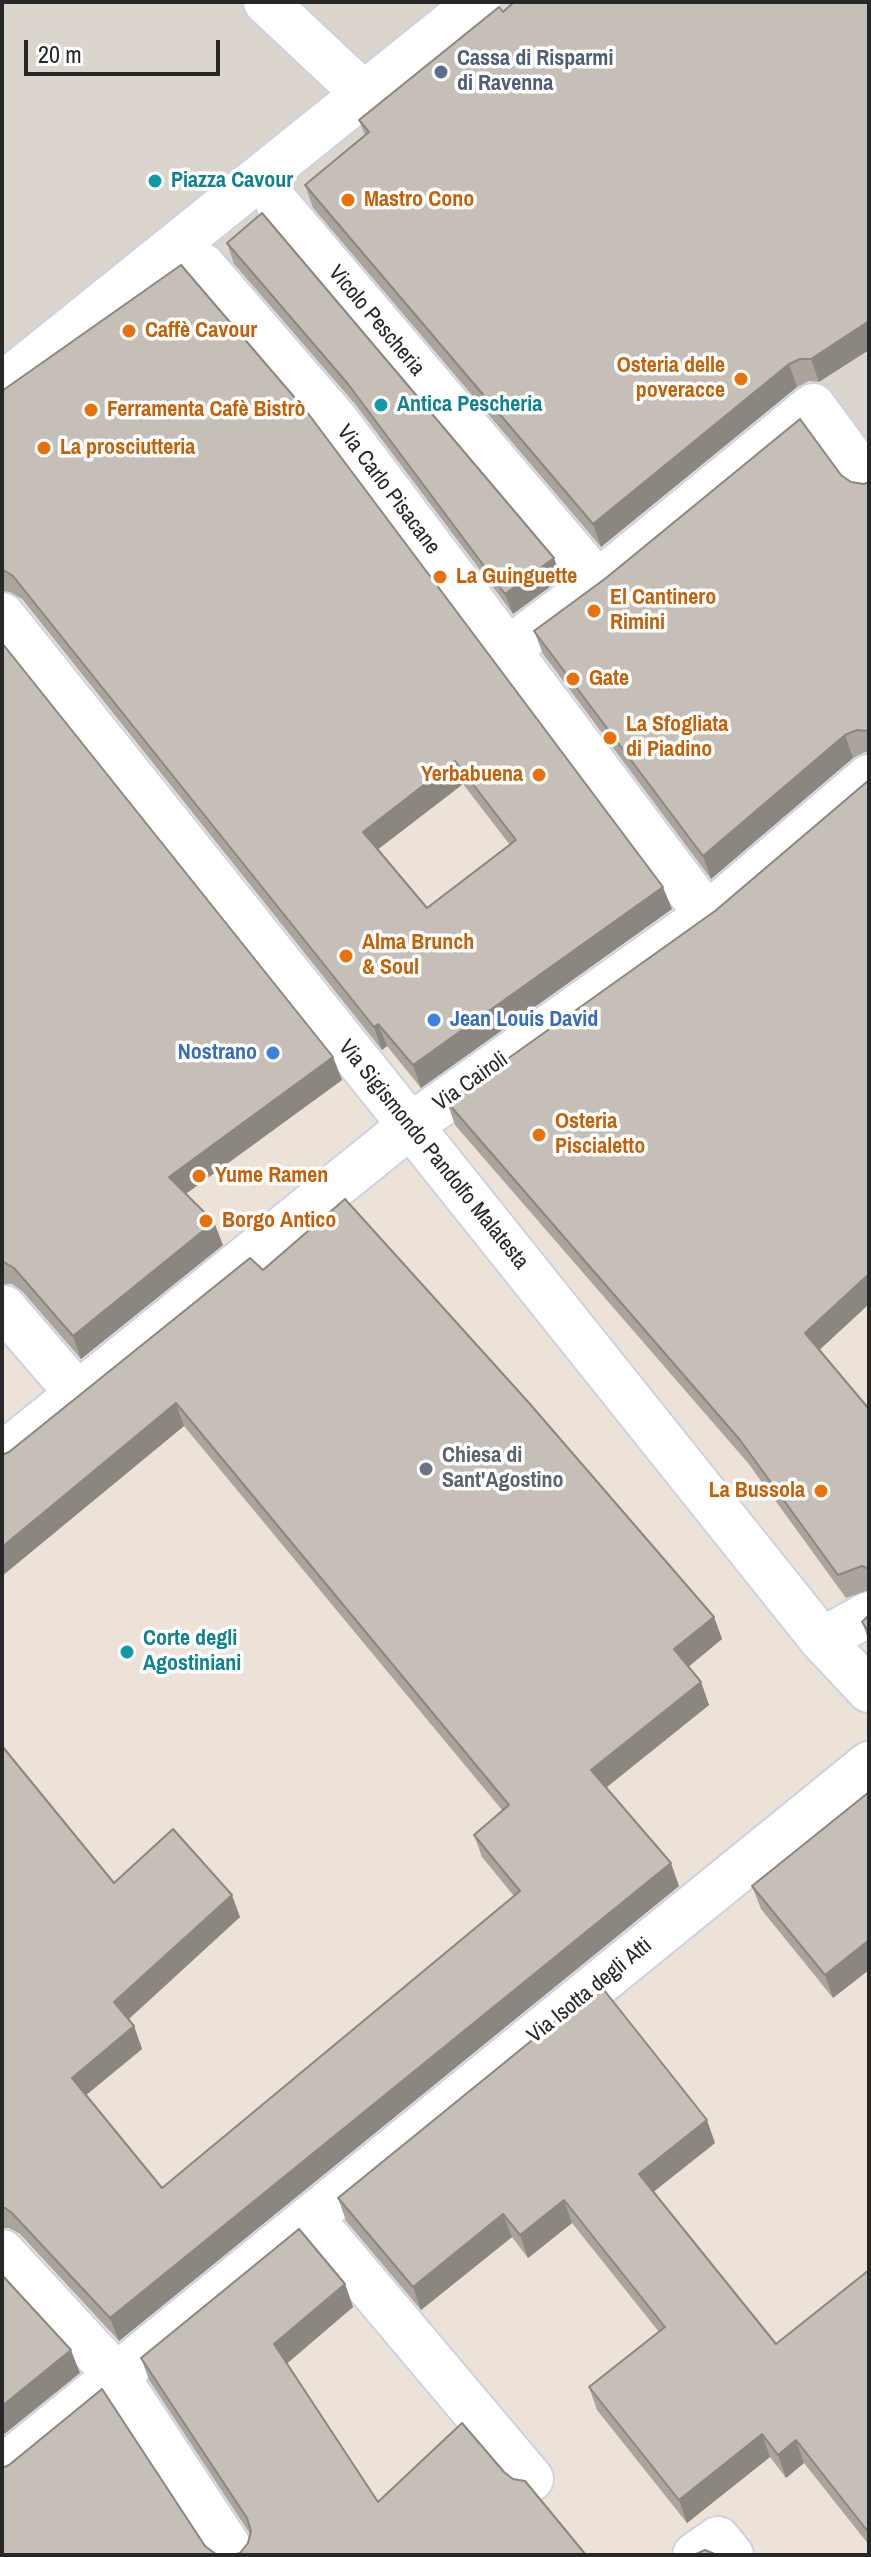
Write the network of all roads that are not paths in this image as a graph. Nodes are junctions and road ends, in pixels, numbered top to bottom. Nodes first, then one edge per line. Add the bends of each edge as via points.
1 (266, 2) edge
2 (478, 2) edge
3 (364, 94) junction
4 (279, 206) dead end
5 (203, 266) dead end
6 (2, 385) edge
7 (869, 482) edge
8 (598, 582) junction
9 (2, 615) edge
10 (508, 649) junction
11 (869, 777) edge
12 (707, 915) junction
13 (410, 1126) junction
14 (4, 1308) edge
15 (78, 1394) junction
16 (2, 1455) edge
17 (869, 1614) edge
18 (822, 1640) junction
19 (869, 1690) edge
20 (869, 1764) edge
21 (311, 2218) junction
22 (2, 2252) edge
23 (116, 2375) junction
24 (2, 2468) edge
25 (531, 2479) dead end
26 (234, 2555) edge
27 (695, 2555) edge
28 (731, 2555) edge

1 - 3 street
2 - 3 street
3 - 6 street
4 - 8 street, Vicolo Pescheria
5 - 10 street, Via Carlo Pisacane via 335,419
7 - 8 street via 813,406
8 - 10 street
9 - 13 street, Via Sigismondo Pandolfo Malatesta
10 - 12 street, Via Carlo Pisacane
11 - 12 street, Via Cairoli
12 - 13 street, Via Cairoli
13 - 15 street, Via Cairoli
13 - 18 street, Via Sigismondo Pandolfo Malatesta
14 - 15 street
15 - 16 street, Via Cairoli
17 - 18 street
18 - 19 street, Via Sigismondo Pandolfo Malatesta
20 - 21 street, Via Isotta degli Atti
21 - 23 street, Via Isotta degli Atti
21 - 25 street
22 - 23 street
23 - 24 street, Via Isotta degli Atti
23 - 26 street
27 - 28 street via 718,2539

